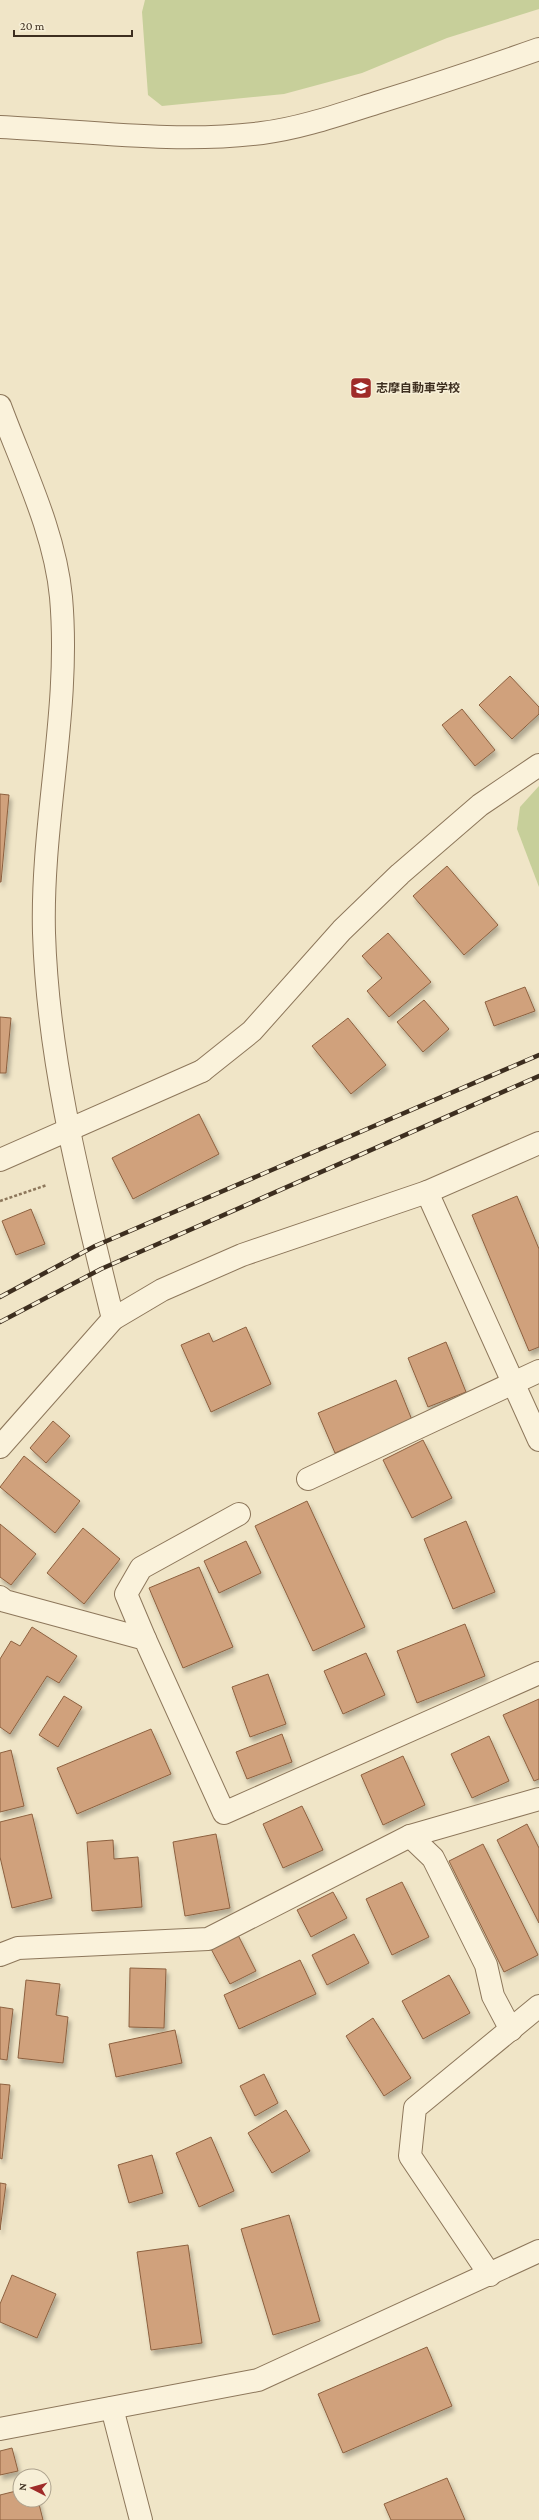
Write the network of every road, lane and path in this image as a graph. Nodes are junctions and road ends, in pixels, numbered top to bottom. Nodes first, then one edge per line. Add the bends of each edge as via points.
1 (539, 49) edge
2 (0, 127) edge
3 (0, 406) edge
4 (539, 765) edge
5 (68, 1131) junction
6 (539, 1143) edge
7 (0, 1160) edge
8 (80, 1174) junction
9 (427, 1192) junction
10 (0, 1201) edge
11 (113, 1319) junction
12 (539, 1371) edge
13 (512, 1383) junction
14 (539, 1440) edge
15 (0, 1447) edge
16 (308, 1479) dead end
17 (239, 1514) dead end
18 (0, 1597) edge
19 (145, 1639) junction
20 (539, 1673) edge
21 (539, 1799) edge
22 (410, 1836) junction
23 (0, 1955) edge
24 (539, 2006) edge
25 (511, 2030) junction
26 (537, 2257) edge
27 (490, 2275) junction
28 (112, 2408) junction
29 (0, 2429) edge
30 (141, 2520) edge

1 - 2 street via 297,128 200,137 123,136
3 - 5 street via 48,534 61,595 64,659 48,849 44,932 50,1022
4 - 5 street via 480,805 400,874 342,930 252,1030 202,1071
5 - 7 street
5 - 8 street
6 - 9 street
8 - 10 path
8 - 11 street
9 - 11 street via 242,1255 162,1290
9 - 13 street
11 - 15 street
12 - 13 street
13 - 14 street
13 - 16 street
17 - 19 street via 141,1568 126,1594
18 - 19 street via 5,1601
19 - 20 street via 224,1813
21 - 22 street
22 - 23 street via 208,1939 18,1948
22 - 25 street via 433,1858 486,1965 493,1996
24 - 25 street
25 - 27 street via 415,2108 410,2156
26 - 27 street
27 - 28 street via 258,2380
28 - 29 street
28 - 30 street

